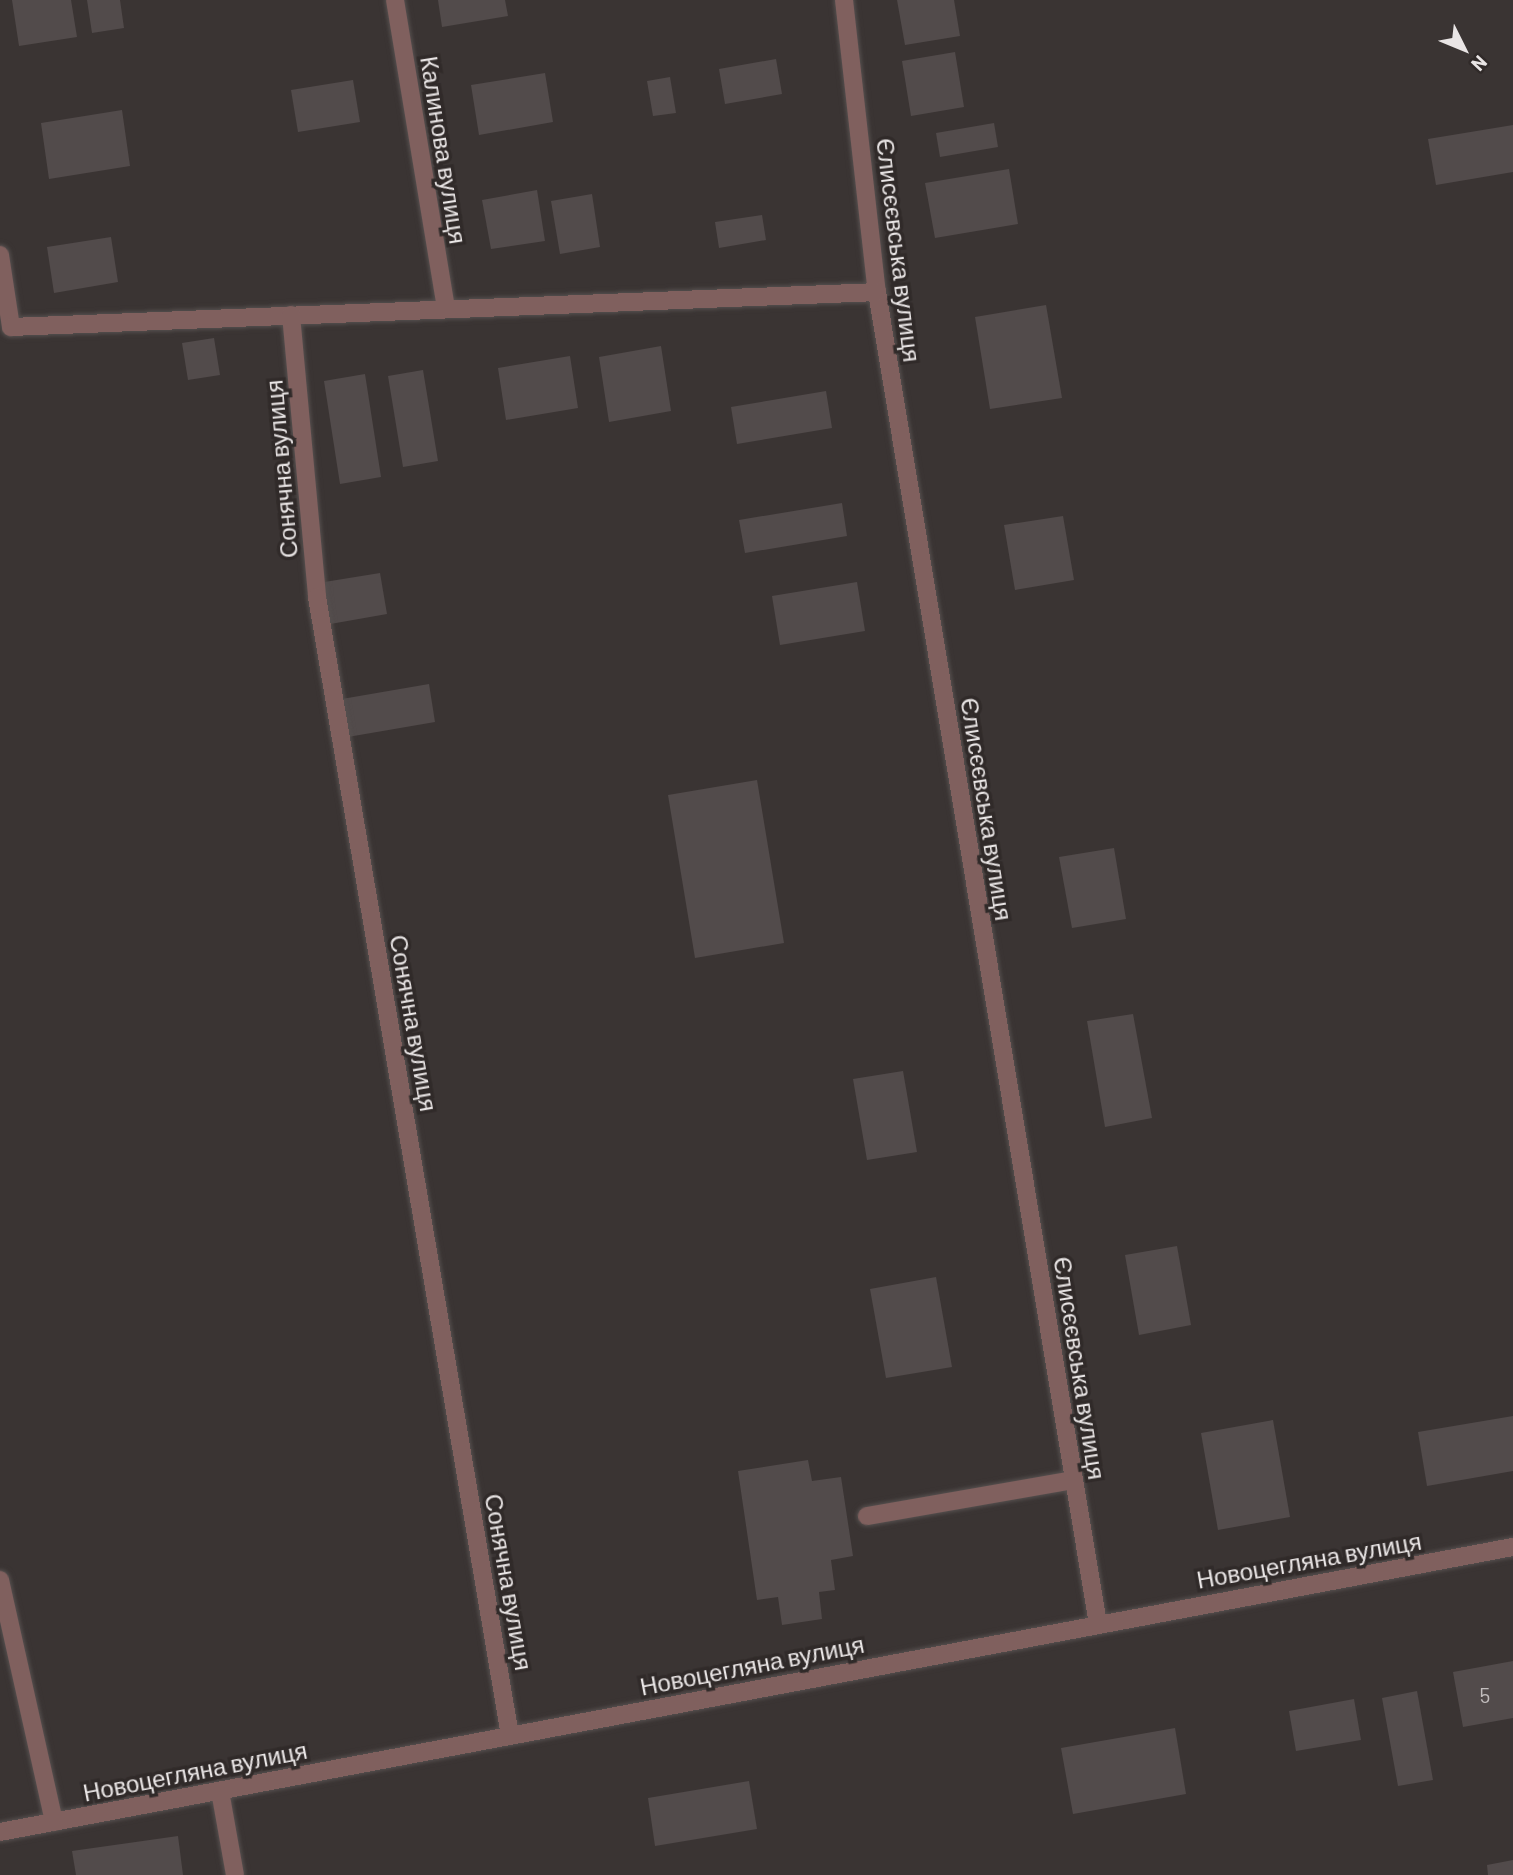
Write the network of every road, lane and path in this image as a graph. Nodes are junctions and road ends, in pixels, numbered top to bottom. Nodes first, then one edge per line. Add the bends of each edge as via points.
1 (395, 0) edge
2 (844, 0) edge
3 (0, 255) edge
4 (877, 292) junction
5 (446, 308) junction
6 (291, 315) junction
7 (1074, 1480) junction
8 (867, 1516) dead end
9 (1513, 1548) edge
10 (0, 1580) edge
11 (1098, 1624) junction
12 (510, 1736) junction
13 (220, 1791) junction
14 (54, 1822) junction
15 (0, 1832) edge
16 (236, 1875) edge

1 - 5 street, Калинова вулиця
2 - 4 street, Єлисєєвська вулиця
3 - 6 street via 11,327
4 - 5 street
4 - 7 street, Єлисєєвська вулиця
5 - 6 street
6 - 12 street, Сонячна вулиця via 317,597
7 - 8 street
7 - 11 street, Єлисєєвська вулиця
9 - 11 street, Новоцегляна вулиця
10 - 14 street
11 - 12 street, Новоцегляна вулиця
12 - 13 street, Новоцегляна вулиця
13 - 14 street, Новоцегляна вулиця
13 - 16 street
14 - 15 street, Новоцегляна вулиця

